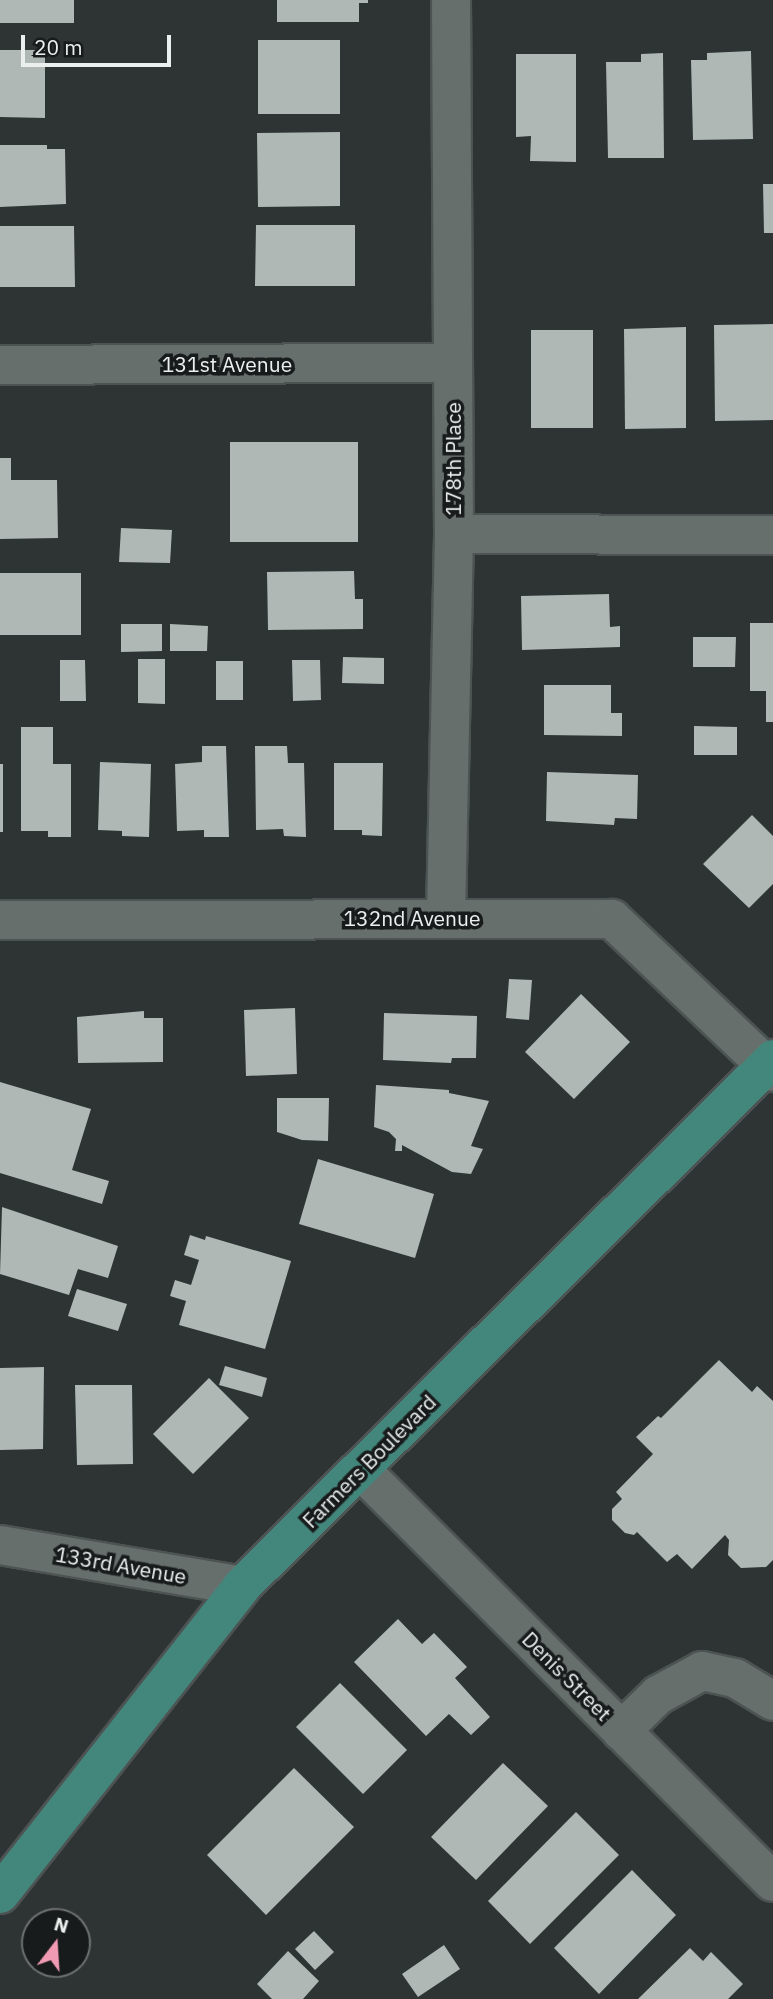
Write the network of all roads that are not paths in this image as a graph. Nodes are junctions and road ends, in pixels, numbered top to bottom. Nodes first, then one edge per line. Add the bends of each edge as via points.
1 (451, 0) edge
2 (453, 363) junction
3 (0, 365) edge
4 (454, 534) junction
5 (773, 535) edge
6 (446, 917) junction
7 (0, 920) edge
8 (771, 1065) edge
9 (360, 1469) junction
10 (0, 1545) edge
11 (242, 1586) junction
12 (773, 1701) edge
13 (621, 1731) junction
14 (773, 1882) edge
15 (0, 1894) edge

1 - 2 street, 178th Place
2 - 3 street, 131st Avenue
2 - 4 street, 178th Place
4 - 5 street
4 - 6 street, 178th Place
6 - 7 street, 132nd Avenue
6 - 8 street, 132nd Avenue via 612,919
8 - 9 main road, Farmers Boulevard
9 - 11 main road, Farmers Boulevard
9 - 13 street, Denis Street
10 - 11 street, 133rd Avenue
11 - 15 main road, Farmers Boulevard
12 - 13 street via 735,1678 702,1671 662,1692
13 - 14 street, Denis Street

